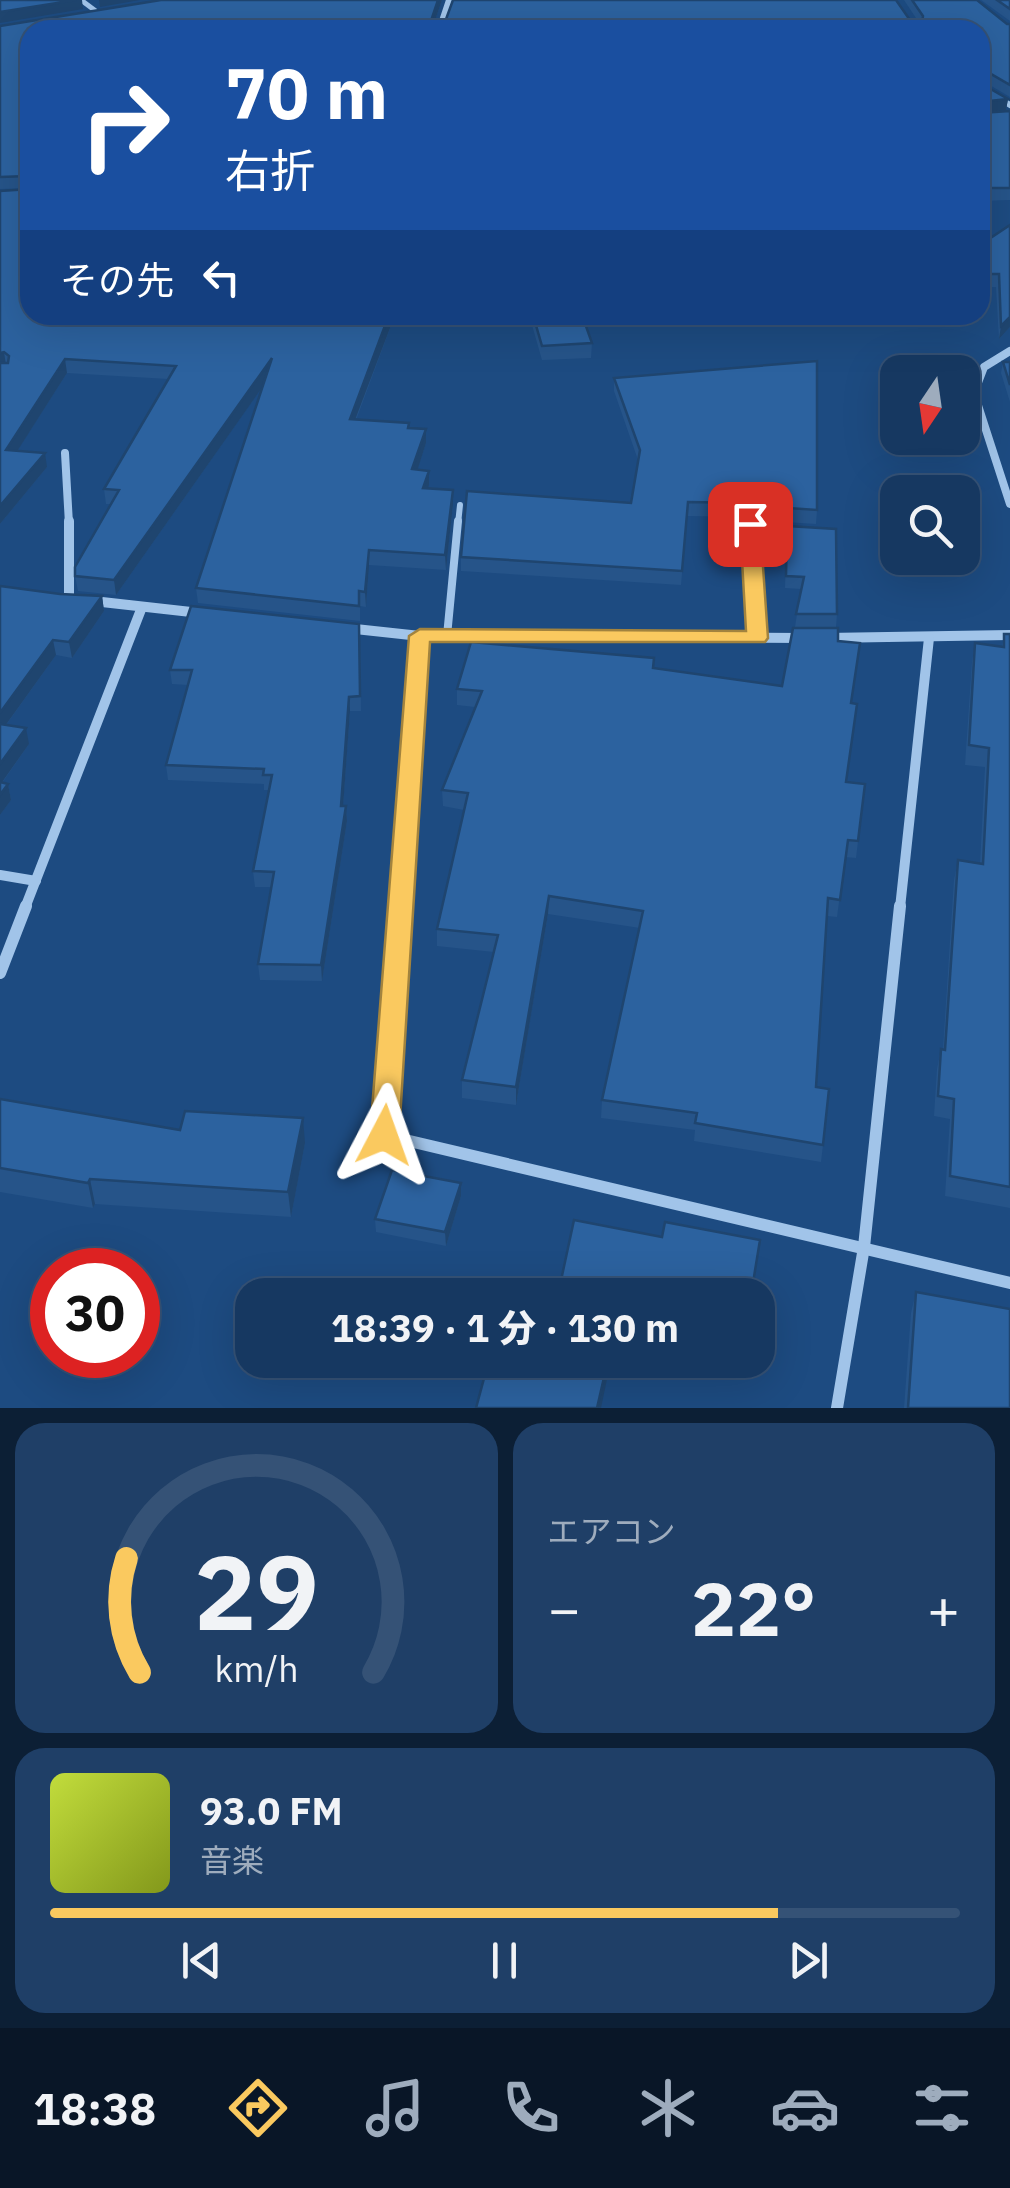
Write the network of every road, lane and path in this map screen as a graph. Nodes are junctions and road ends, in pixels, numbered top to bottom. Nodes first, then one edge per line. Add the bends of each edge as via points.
1 (82, 0) edge
2 (113, 10) edge
3 (96, 12) junction
4 (80, 14) edge
5 (1010, 352) edge
6 (65, 453) dead end
7 (1010, 504) edge
8 (460, 505) dead end
9 (750, 524) edge
10 (52, 596) edge
11 (70, 598) junction
12 (142, 607) junction
13 (222, 615) edge
14 (340, 628) edge
15 (1010, 635) edge
16 (420, 636) junction
17 (447, 636) junction
18 (757, 638) junction
19 (929, 638) junction
20 (0, 875) edge
21 (36, 881) junction
22 (0, 973) edge
23 (864, 1247) junction
24 (1010, 1283) edge
25 (837, 1408) edge

1 - 3 lane
2 - 3 street
3 - 4 street
5 - 7 street via 984,367 974,393
6 - 11 street
8 - 17 lane
9 - 18 lane
10 - 11 street
11 - 12 street
12 - 13 street
12 - 21 street
14 - 16 street
15 - 19 street
16 - 17 street
16 - 23 street via 384,1135
17 - 18 street
18 - 19 street
19 - 23 street
20 - 21 street
21 - 22 street
23 - 24 street
23 - 25 street

